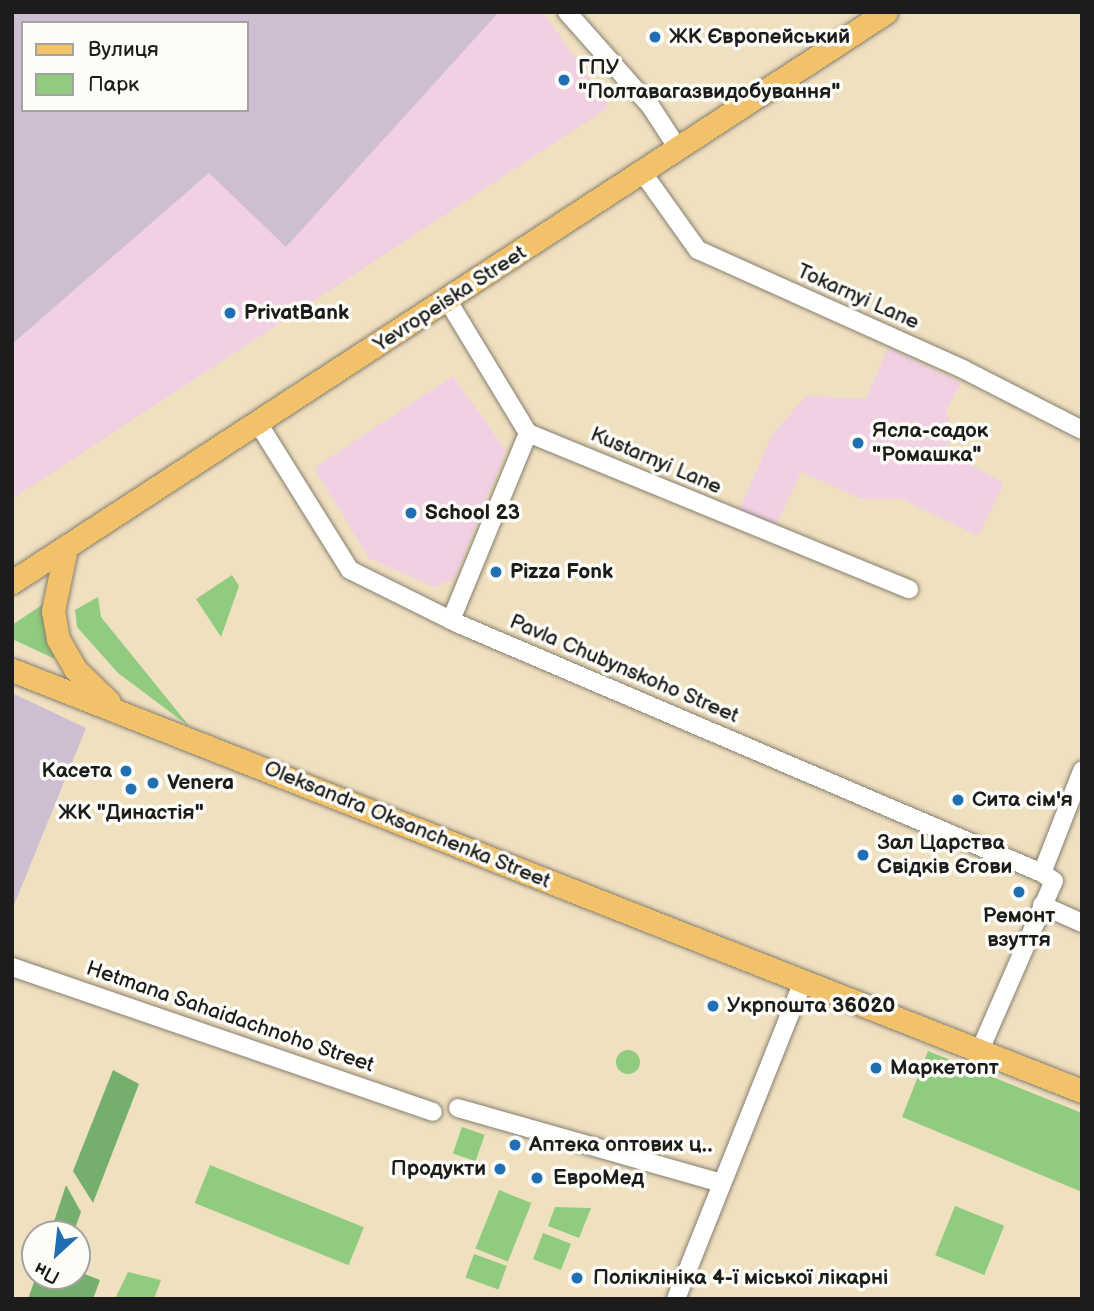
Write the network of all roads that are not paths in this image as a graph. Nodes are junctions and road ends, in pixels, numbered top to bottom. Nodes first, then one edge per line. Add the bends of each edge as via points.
1 (567, 12) edge
2 (886, 12) edge
3 (679, 150) junction
4 (643, 173) junction
5 (448, 301) junction
6 (258, 423) junction
7 (1078, 424) edge
8 (528, 433) junction
9 (66, 548) junction
10 (12, 582) edge
11 (909, 589) dead end
12 (451, 620) junction
13 (12, 670) edge
14 (123, 713) junction
15 (1082, 771) edge
16 (1042, 873) junction
17 (1042, 905) junction
18 (1082, 923) edge
19 (12, 967) edge
20 (803, 981) junction
21 (980, 1050) junction
22 (1082, 1091) edge
23 (458, 1108) dead end
24 (433, 1112) dead end
25 (722, 1183) junction
26 (676, 1299) edge

1 - 3 street via 651,107
2 - 3 main road, Yevropeiska Street
3 - 4 main road, Yevropeiska Street
4 - 5 main road, Yevropeiska Street
4 - 7 street, Tokarnyi Lane via 698,250
5 - 6 main road, Yevropeiska Street
5 - 8 street
6 - 9 main road, Yevropeiska Street
6 - 12 street, Pavla Chubynskoho Street via 350,570
8 - 11 street, Kustarnyi Lane
8 - 12 street
9 - 10 main road, Yevropeiska Street
9 - 14 main road via 53,611 58,639 85,681
12 - 16 street, Pavla Chubynskoho Street
13 - 14 main road, Oleksandra Oksanchenka Street
14 - 20 main road, Oleksandra Oksanchenka Street
15 - 16 street
16 - 17 street via 1054,881
17 - 18 street
17 - 21 street
19 - 24 street, Hetmana Sahaidachnoho Street
20 - 21 main road, Oleksandra Oksanchenka Street
20 - 25 street
21 - 22 main road, Oleksandra Oksanchenka Street
23 - 25 street
25 - 26 street

